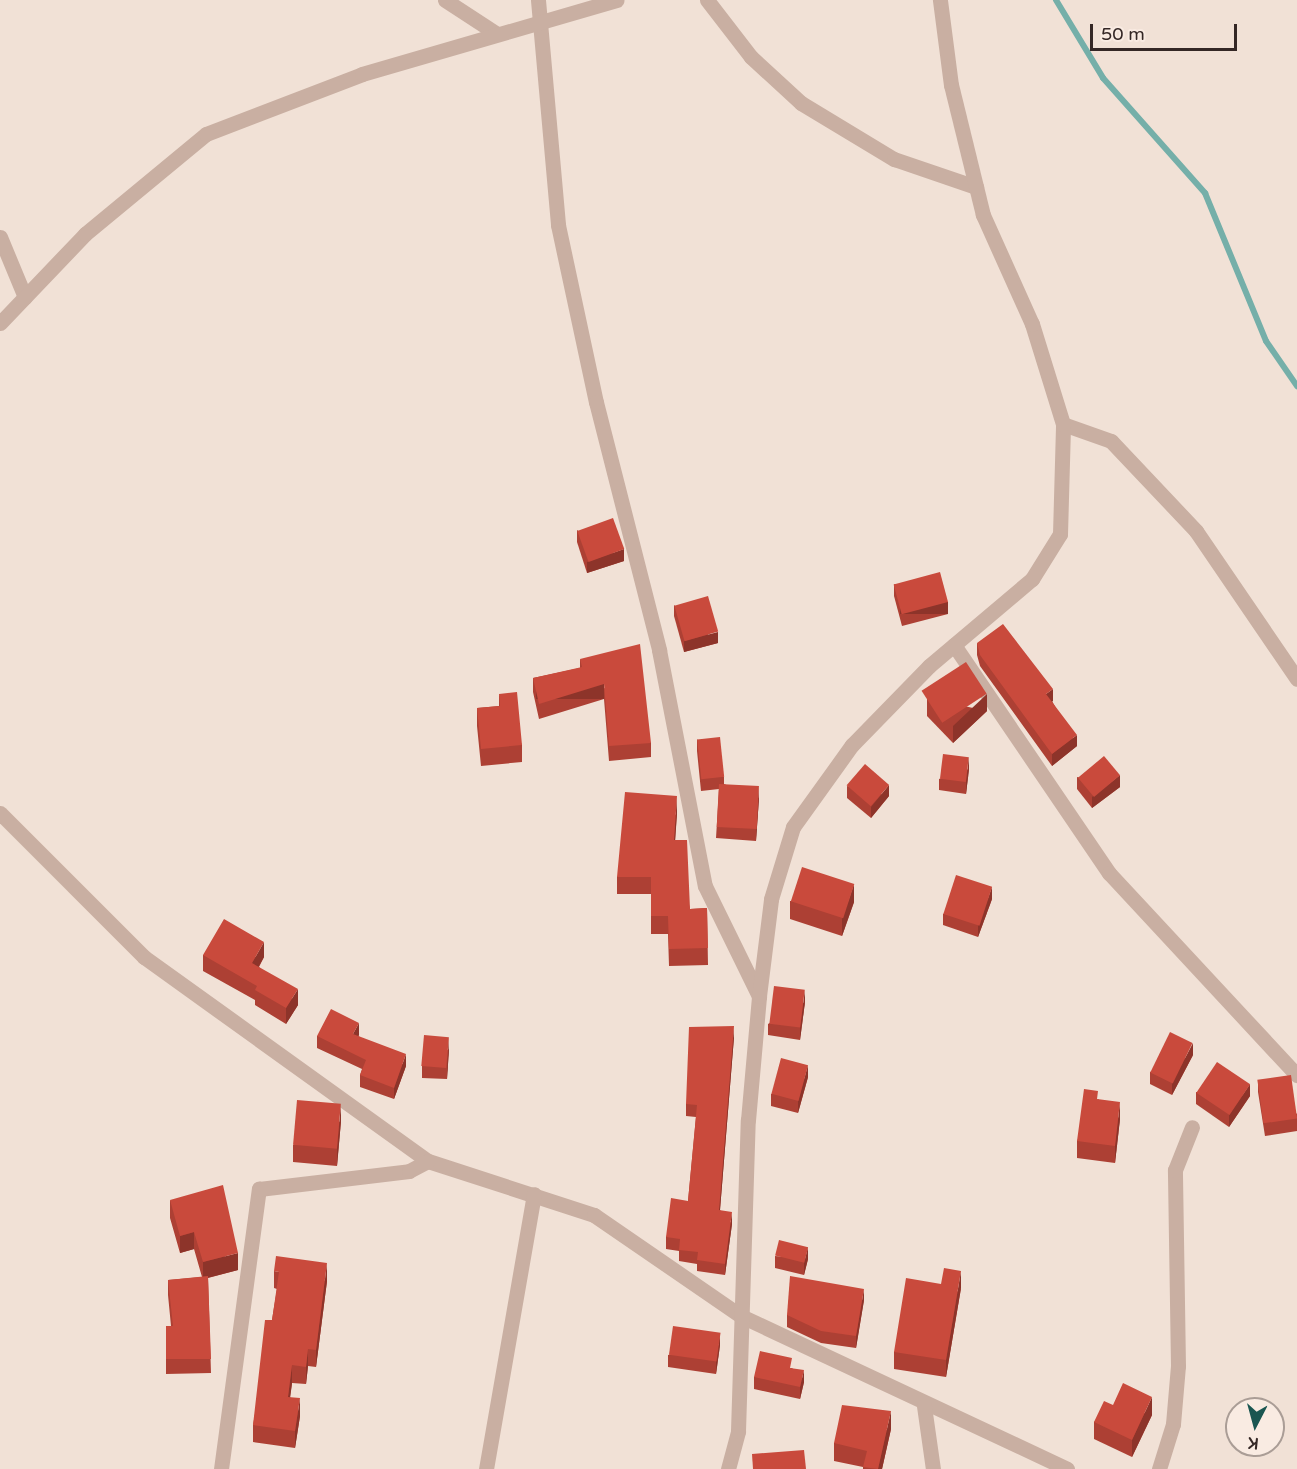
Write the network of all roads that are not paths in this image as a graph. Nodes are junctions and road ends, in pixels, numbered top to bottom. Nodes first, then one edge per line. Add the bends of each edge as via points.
1 (445, 0) edge
2 (538, 0) edge
3 (616, 0) edge
4 (707, 0) edge
5 (940, 0) edge
6 (538, 21) junction
7 (494, 32) junction
8 (976, 187) junction
9 (0, 237) edge
10 (25, 297) junction
11 (1, 321) edge
12 (1064, 424) junction
13 (954, 645) junction
14 (1297, 679) edge
15 (0, 813) edge
16 (759, 996) junction
17 (1297, 1075) edge
18 (1192, 1127) dead end
19 (428, 1161) junction
20 (534, 1194) junction
21 (741, 1316) junction
22 (924, 1406) junction
23 (221, 1469) edge
24 (486, 1469) edge
25 (728, 1469) edge
26 (933, 1469) edge
27 (1067, 1469) edge
28 (1159, 1469) edge

1 - 7 street
2 - 6 street
3 - 6 street
4 - 8 street via 751,57 801,103 894,159
5 - 8 street via 951,85
6 - 7 street
6 - 16 street via 558,225 659,650 705,886
7 - 10 street via 362,74 206,134 86,234
8 - 12 street via 1032,324
9 - 10 street
10 - 11 street
12 - 13 street via 1060,534 1032,579
12 - 14 street via 1111,441 1196,531
13 - 16 street via 852,745 793,826 771,899
13 - 17 street via 1109,873
15 - 19 street via 144,957
16 - 21 street via 748,1120
18 - 28 street via 1175,1170 1178,1366 1173,1424
19 - 20 street
19 - 23 street via 409,1172 259,1189
20 - 21 street via 594,1215
20 - 24 street
21 - 22 street
21 - 25 street via 738,1431
22 - 26 street
22 - 27 street

